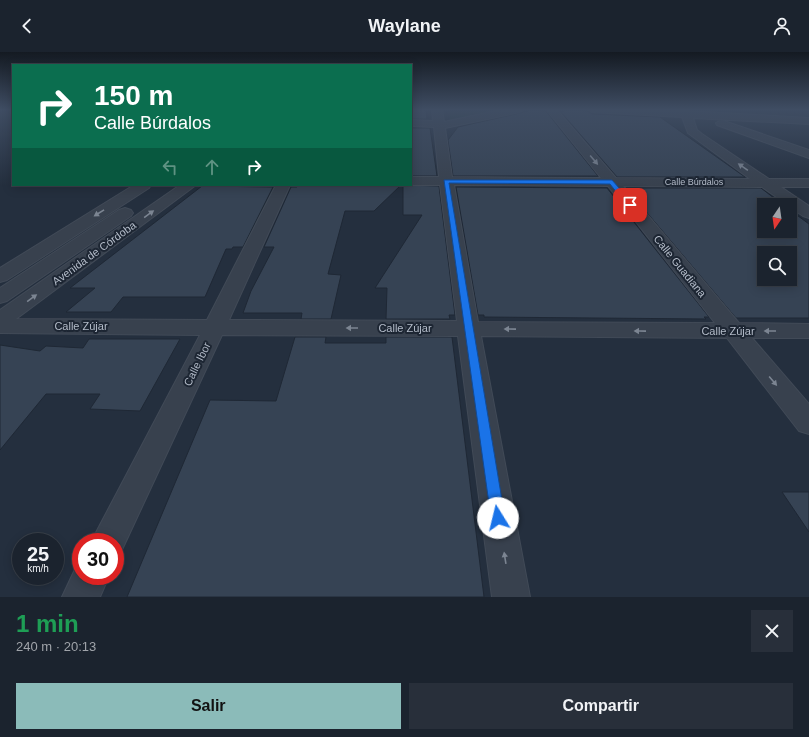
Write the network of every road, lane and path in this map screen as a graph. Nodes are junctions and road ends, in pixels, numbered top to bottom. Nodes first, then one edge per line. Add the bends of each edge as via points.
1 (440, 134) edge
2 (572, 134) edge
3 (697, 134) edge
4 (759, 134) edge
5 (809, 154) edge
6 (412, 181) edge
7 (446, 181) junction
8 (612, 182) junction
9 (765, 183) junction
10 (809, 183) edge
11 (142, 186) edge
12 (165, 186) edge
13 (188, 186) edge
14 (283, 186) edge
15 (809, 213) edge
16 (0, 276) edge
17 (0, 297) edge
18 (0, 320) edge
19 (0, 326) edge
20 (214, 328) junction
21 (468, 329) junction
22 (809, 331) edge
23 (732, 332) junction
24 (809, 423) edge
25 (112, 533) edge
26 (87, 585) edge
27 (81, 597) edge
28 (511, 597) edge

1 - 7 street
2 -> 8 street, Calle Guadiana
9 -> 3 street
4 - 5 street
6 - 7 street, Calle Búrdalos
7 - 8 street, Calle Búrdalos
7 - 21 street
8 - 9 street, Calle Búrdalos
8 - 23 street, Calle Guadiana
9 - 10 street, Calle Búrdalos
9 - 15 street
11 -> 16 street
12 - 17 street, Avenida de Córdoba
18 -> 13 street, Avenida de Córdoba
14 - 20 street, Calle Ibor
19 - 20 street, Calle Zújar
21 -> 20 street, Calle Zújar
20 - 25 street, Calle Ibor
23 -> 21 street, Calle Zújar
28 -> 21 street
22 -> 23 street, Calle Zújar
23 -> 24 street, Calle Guadiana
26 - 27 street

